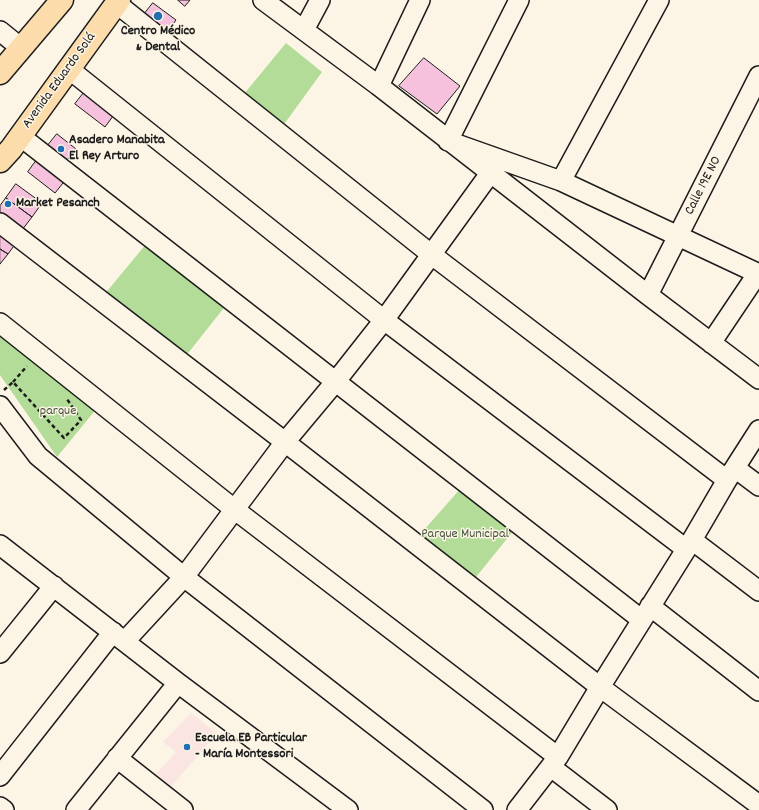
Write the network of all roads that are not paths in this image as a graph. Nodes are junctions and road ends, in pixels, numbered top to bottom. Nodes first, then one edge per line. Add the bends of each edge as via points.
1 (62, 0) edge
2 (263, 0) edge
3 (320, 0) edge
4 (420, 0) edge
5 (519, 0) edge
6 (659, 0) edge
7 (118, 2) edge
8 (304, 30) junction
9 (0, 31) edge
10 (21, 48) junction
11 (69, 69) junction
12 (0, 73) edge
13 (759, 76) edge
14 (379, 86) junction
15 (20, 136) junction
16 (448, 141) junction
17 (0, 161) edge
18 (491, 172) junction
19 (561, 181) junction
20 (0, 223) edge
21 (679, 235) junction
22 (432, 255) junction
23 (759, 274) edge
24 (648, 295) junction
25 (384, 320) junction
26 (0, 323) edge
27 (711, 343) junction
28 (759, 379) edge
29 (336, 381) junction
30 (0, 406) edge
31 (759, 430) edge
32 (285, 442) junction
33 (731, 474) junction
34 (759, 486) edge
35 (234, 509) junction
36 (0, 545) edge
37 (689, 545) junction
38 (184, 576) junction
39 (54, 586) junction
40 (759, 592) edge
41 (646, 613) junction
42 (119, 637) junction
43 (0, 653) edge
44 (178, 683) junction
45 (600, 687) junction
46 (759, 691) edge
47 (117, 758) junction
48 (554, 762) junction
49 (0, 776) edge
50 (759, 805) edge
51 (0, 807) edge
52 (4, 810) edge
53 (76, 810) edge
54 (183, 810) edge
55 (348, 810) edge
56 (483, 810) edge
57 (517, 810) edge
58 (607, 810) edge

1 - 10 main road
2 - 8 street
3 - 8 street
4 - 14 street
5 - 16 street
6 - 19 street
7 - 11 main road, Avenida Eduardo Solá
7 - 22 street
8 - 14 street
9 - 10 street
10 - 12 main road
11 - 15 main road, Avenida Eduardo Solá
11 - 25 street
13 - 21 street, Calle 19E NO
14 - 16 street
15 - 17 main road, Avenida Eduardo Solá
15 - 29 street
16 - 18 street
16 - 19 street
18 - 22 street
18 - 24 street
19 - 21 street
20 - 32 street
21 - 23 street
21 - 24 street, Calle 19E NO
22 - 25 street
22 - 33 street
23 - 27 street
24 - 27 street
25 - 29 street
25 - 37 street
26 - 35 street
27 - 28 street
29 - 32 street
29 - 41 street
30 - 38 street via 38,456
31 - 33 street
32 - 35 street
32 - 45 street
33 - 34 street
33 - 37 street
35 - 38 street
35 - 48 street
36 - 39 street
37 - 40 street
37 - 41 street
38 - 42 street
38 - 56 street
39 - 42 street
39 - 43 street
41 - 45 street
41 - 46 street
42 - 44 street
42 - 49 street
44 - 47 street
44 - 55 street
45 - 48 street
45 - 50 street
47 - 53 street
47 - 54 street
48 - 57 street
48 - 58 street
51 - 52 street

